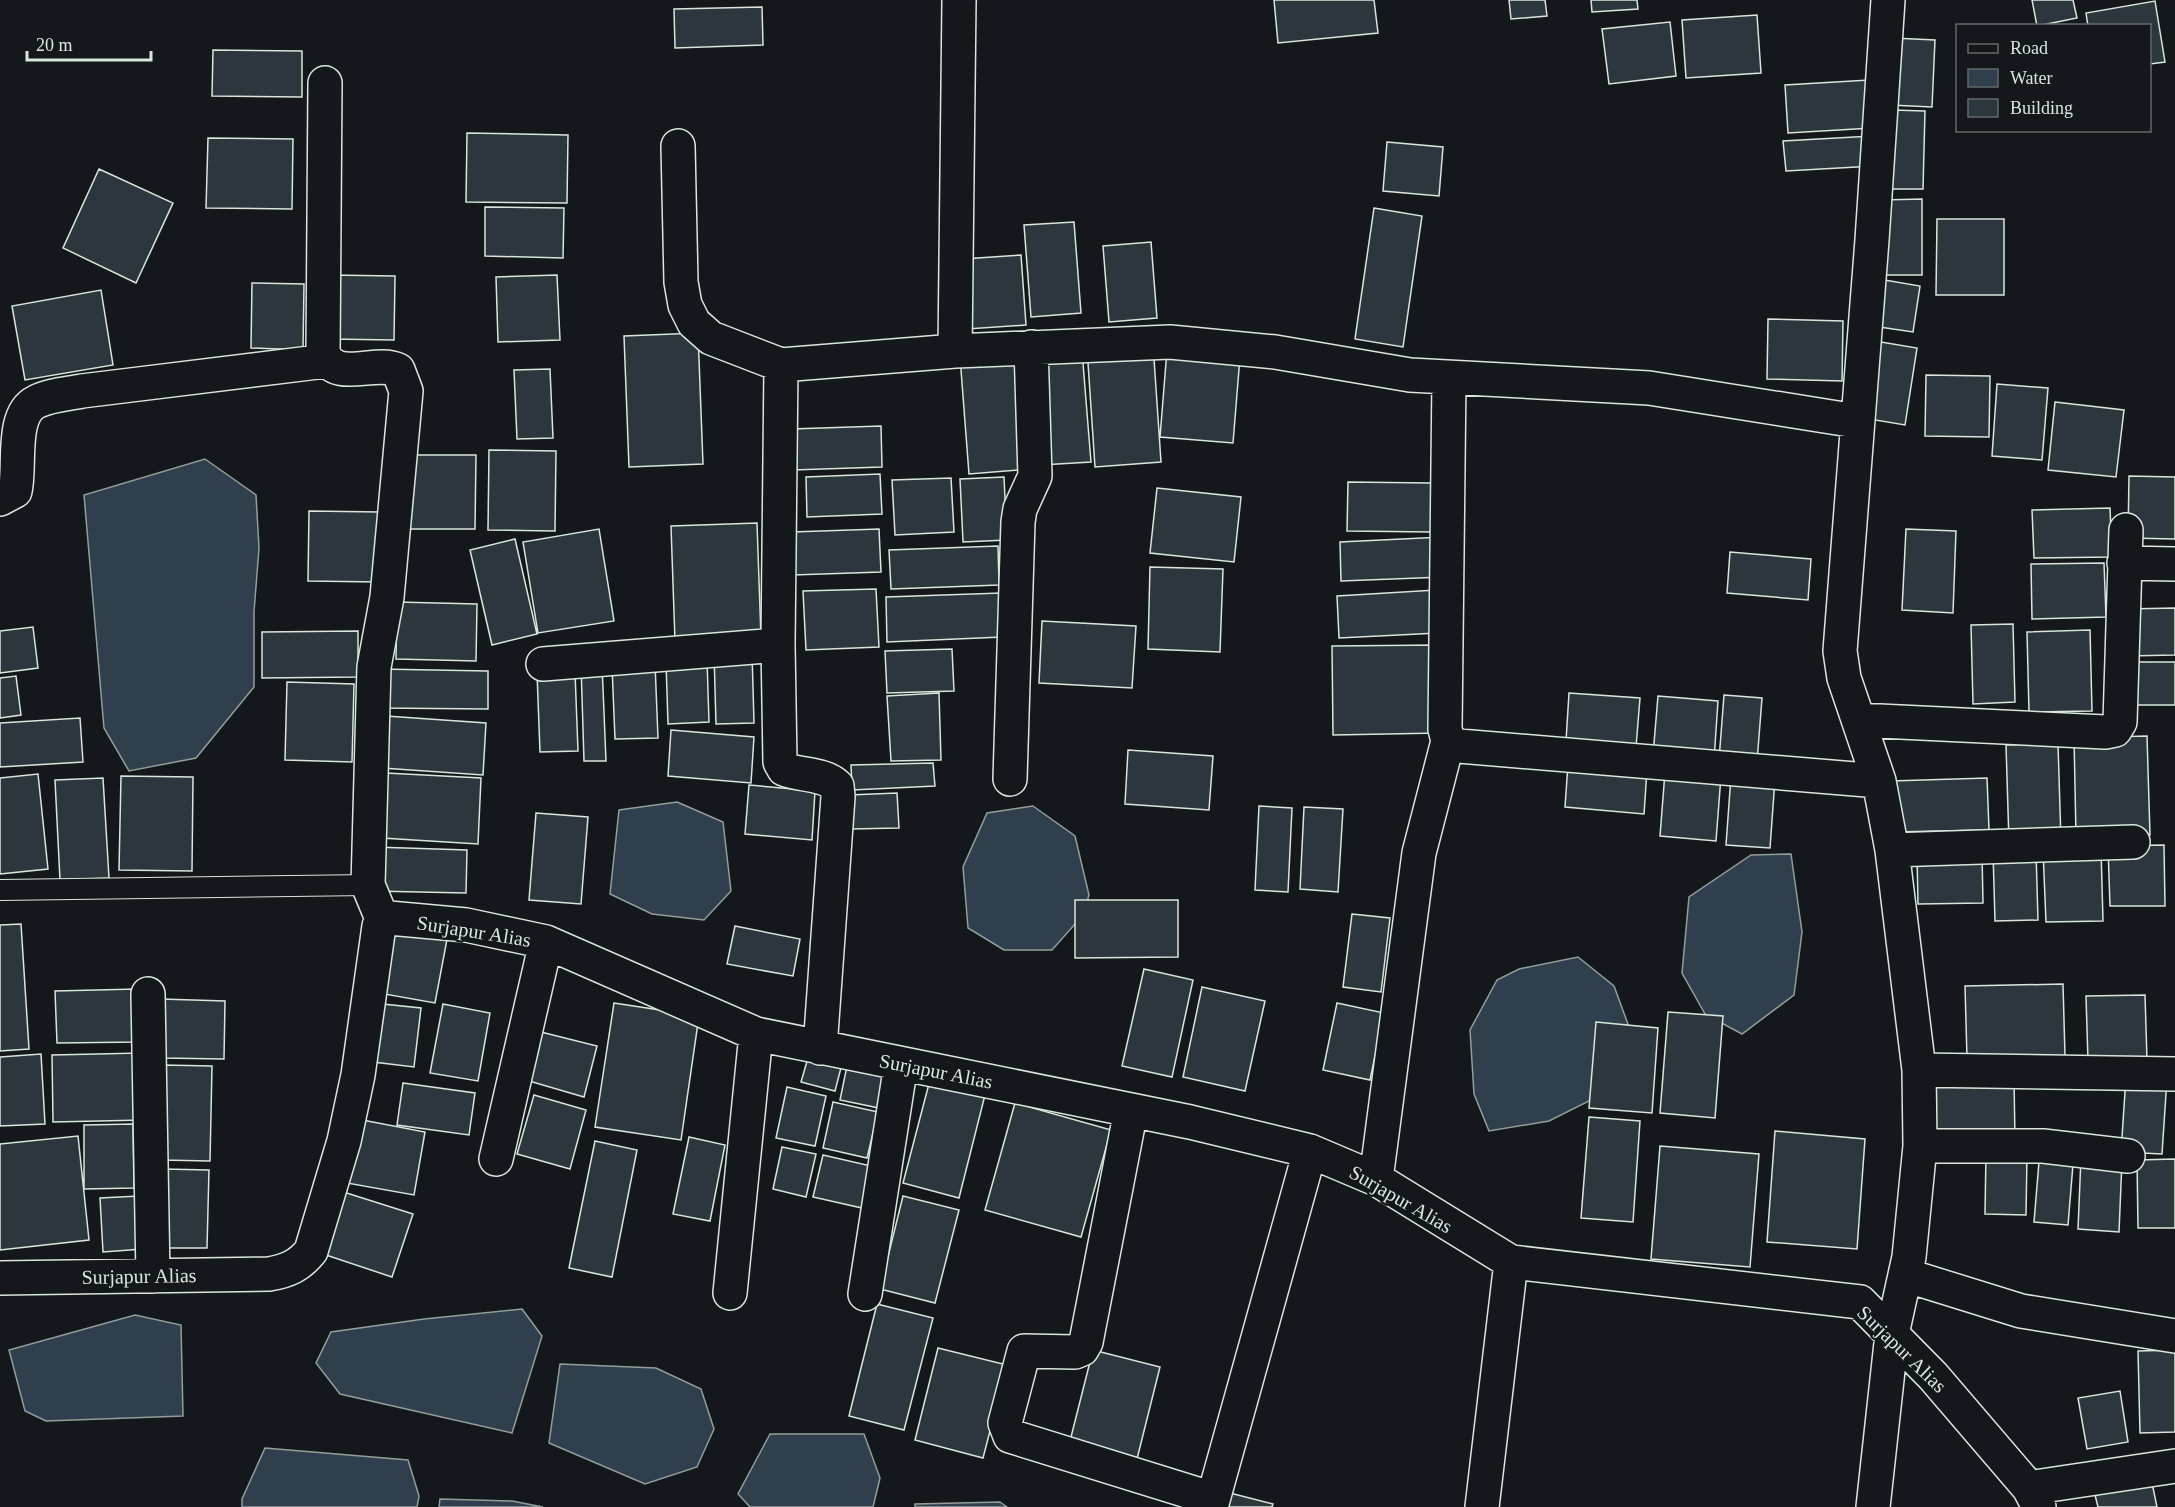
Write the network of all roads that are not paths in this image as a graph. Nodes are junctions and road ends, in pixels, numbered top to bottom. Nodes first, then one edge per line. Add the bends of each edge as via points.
1 (959, 0) edge
2 (1888, 0) edge
3 (325, 83) dead end
4 (678, 146) dead end
5 (1031, 347) junction
6 (955, 351) junction
7 (326, 362) junction
8 (781, 365) junction
9 (1449, 378) junction
10 (1856, 421) junction
11 (0, 499) edge
12 (2126, 530) dead end
13 (2124, 563) junction
14 (2175, 564) edge
15 (778, 645) junction
16 (543, 664) dead end
17 (1859, 720) junction
18 (1448, 741) junction
19 (1010, 779) dead end
20 (1879, 781) junction
21 (2133, 842) dead end
22 (1892, 850) junction
23 (368, 885) junction
24 (0, 890) edge
25 (383, 921) junction
26 (546, 942) junction
27 (148, 994) dead end
28 (756, 1034) junction
29 (820, 1048) junction
30 (902, 1064) junction
31 (1919, 1070) junction
32 (2175, 1074) edge
33 (1131, 1110) junction
34 (1920, 1146) junction
35 (1310, 1151) junction
36 (2128, 1156) dead end
37 (496, 1159) dead end
38 (1376, 1179) junction
39 (1511, 1262) junction
40 (1905, 1275) junction
41 (153, 1276) junction
42 (0, 1278) edge
43 (730, 1293) dead end
44 (866, 1294) dead end
45 (1892, 1334) junction
46 (2175, 1336) edge
47 (2175, 1466) edge
48 (2034, 1498) edge
49 (1212, 1503) edge
50 (1482, 1507) edge
51 (1873, 1507) edge

1 - 6 street
2 - 10 street
3 - 7 street via 322,352
4 - 8 street via 685,305 694,323 711,338
5 - 6 street
5 - 9 street via 1170,342 1275,352
5 - 19 street via 1035,476 1018,522
6 - 8 street
7 - 11 street via 42,399 32,404 20,425 15,491
7 - 23 street via 340,369 389,366 398,370 406,391 387,597 374,667
8 - 15 street
9 - 10 street via 1649,388
9 - 18 street via 1445,729
10 - 17 street via 1840,651 1844,678
12 - 13 street
13 - 14 street
13 - 17 street via 2120,722 2115,730
15 - 16 street
15 - 29 street via 780,762 784,769 830,780 837,786
17 - 20 street
18 - 20 street via 1459,746
18 - 38 street via 1419,853
20 - 22 street
21 - 22 street
22 - 31 street
23 - 24 lane
23 - 25 street
25 - 26 street, Surjapur Alias via 389,918 466,925
25 - 41 street, Surjapur Alias via 379,926 356,1086 311,1251 285,1272
26 - 28 street, Surjapur Alias
26 - 37 street
27 - 41 street
28 - 29 street, Surjapur Alias
28 - 43 street
29 - 30 street, Surjapur Alias
30 - 33 street, Surjapur Alias
30 - 44 street
31 - 32 street
31 - 34 street
33 - 35 street, Surjapur Alias
33 - 49 street via 1086,1342 1075,1352 1024,1351 1005,1423 1010,1436
34 - 36 street via 2043,1146
34 - 40 street
35 - 38 street, Surjapur Alias
35 - 49 street
38 - 39 street, Surjapur Alias
39 - 45 street, Surjapur Alias via 1860,1302
39 - 50 street
40 - 45 street
40 - 46 street via 2021,1311
41 - 42 street, Surjapur Alias
45 - 48 street, Surjapur Alias via 1933,1376
45 - 51 street
47 - 48 street

